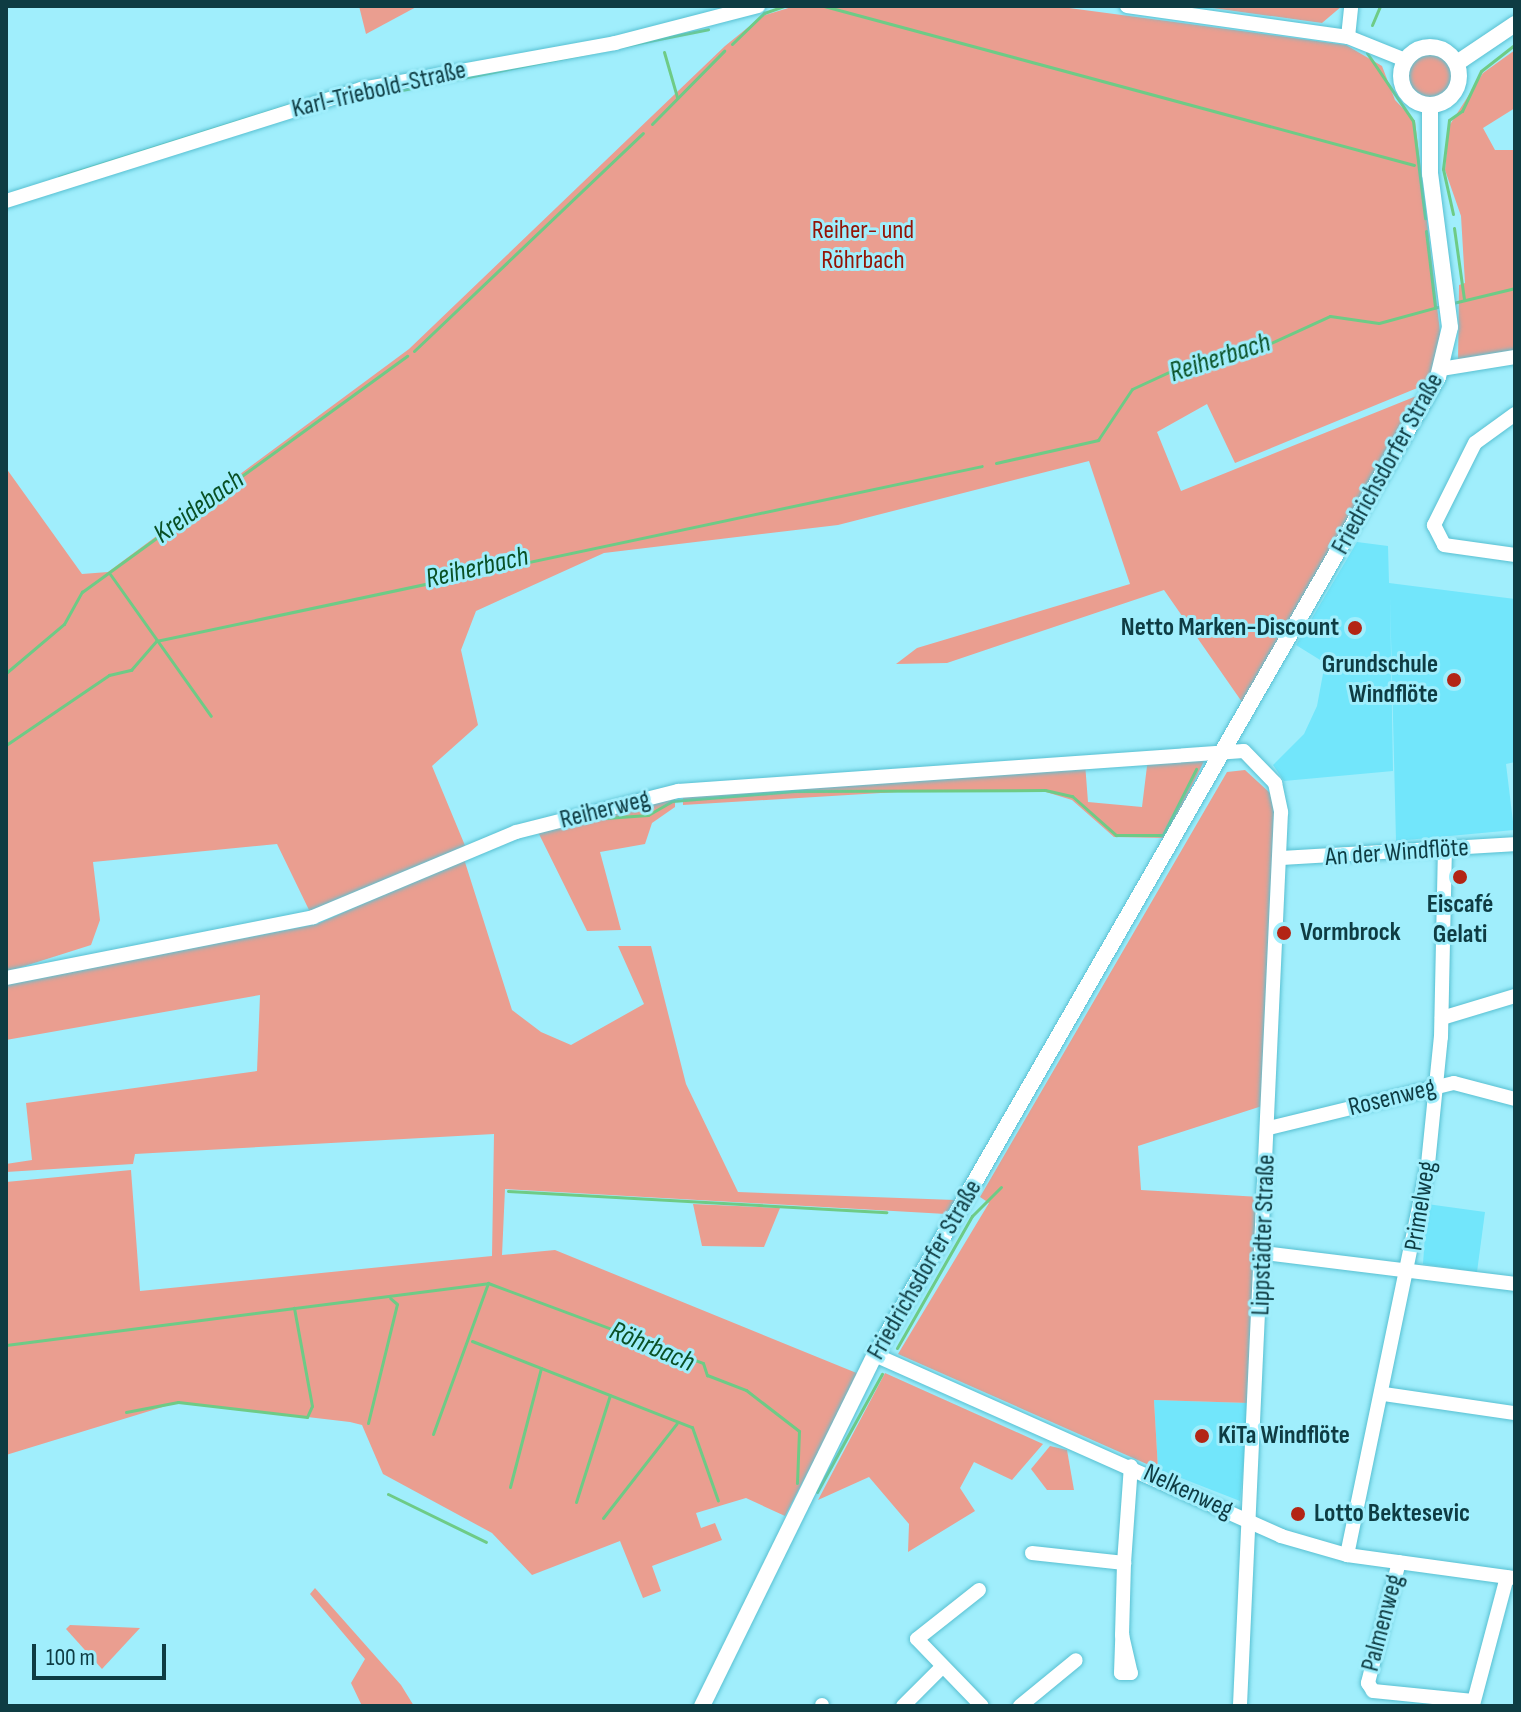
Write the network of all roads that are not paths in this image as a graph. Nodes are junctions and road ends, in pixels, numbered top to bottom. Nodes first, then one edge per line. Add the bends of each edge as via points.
1 (758, 6) edge
2 (1127, 6) edge
3 (1351, 6) edge
4 (1515, 24) edge
5 (1348, 37) junction
6 (1405, 60) junction
7 (1457, 63) junction
8 (1430, 105) junction
9 (6, 201) edge
10 (1515, 357) edge
11 (1441, 369) junction
12 (1515, 414) edge
13 (1515, 555) edge
14 (1226, 748) junction
15 (1515, 844) edge
16 (1445, 850) junction
17 (1280, 858) junction
18 (6, 978) edge
19 (1515, 996) edge
20 (1442, 1018) junction
21 (1438, 1086) junction
22 (1515, 1099) edge
23 (1269, 1128) junction
24 (1264, 1253) junction
25 (1411, 1269) junction
26 (1515, 1284) edge
27 (875, 1355) junction
28 (1384, 1394) junction
29 (1515, 1413) edge
30 (1131, 1466) junction
31 (1249, 1520) junction
32 (1032, 1553) dead end
33 (1347, 1555) junction
34 (1399, 1562) junction
35 (1124, 1563) junction
36 (1511, 1578) edge
37 (979, 1590) dead end
38 (1122, 1635) dead end
39 (1076, 1660) dead end
40 (942, 1667) junction
41 (702, 1706) edge
42 (903, 1706) edge
43 (982, 1706) edge
44 (1020, 1706) edge
45 (1240, 1706) edge

1 - 9 street, Karl-Triebold-Straße via 615,43 362,89
2 - 5 street
3 - 5 street
4 - 7 main road
5 - 6 street
6 - 7 main road via 1435,46
6 - 8 main road via 1404,88
7 - 8 main road via 1454,93
8 - 11 main road, Friedrichsdorfer Straße via 1430,174 1448,304
10 - 11 street
11 - 14 main road, Friedrichsdorfer Straße
12 - 13 street via 1475,443 1434,525 1444,545
14 - 17 street, Lippstädter Straße via 1263,769 1279,793
14 - 18 street, Reiherweg via 678,791 516,832 313,917
14 - 27 main road, Friedrichsdorfer Straße
15 - 16 street, An der Windflöte
16 - 17 street, An der Windflöte
16 - 20 street, Primelweg
17 - 23 street, Lippstädter Straße
19 - 20 street
20 - 21 street, Primelweg
21 - 22 street, Rosenweg via 1470,1085
21 - 23 street, Rosenweg
21 - 25 street, Primelweg
23 - 24 street, Lippstädter Straße
24 - 25 street
24 - 31 street, Lippstädter Straße
25 - 26 street
25 - 28 street, Primelweg
27 - 30 street, Nelkenweg
27 - 41 main road, Friedrichsdorfer Straße
28 - 29 street
28 - 33 street, Primelweg
30 - 31 street, Nelkenweg
30 - 35 street
31 - 33 street, Nelkenweg
31 - 45 street, Lippstädter Straße
32 - 35 street
33 - 34 street, Nelkenweg
34 - 36 street, Nelkenweg
34 - 36 street, Palmenweg via 1368,1683 1373,1691 1474,1701
35 - 38 street
37 - 40 street via 917,1639
39 - 44 street
40 - 42 street
40 - 43 street

